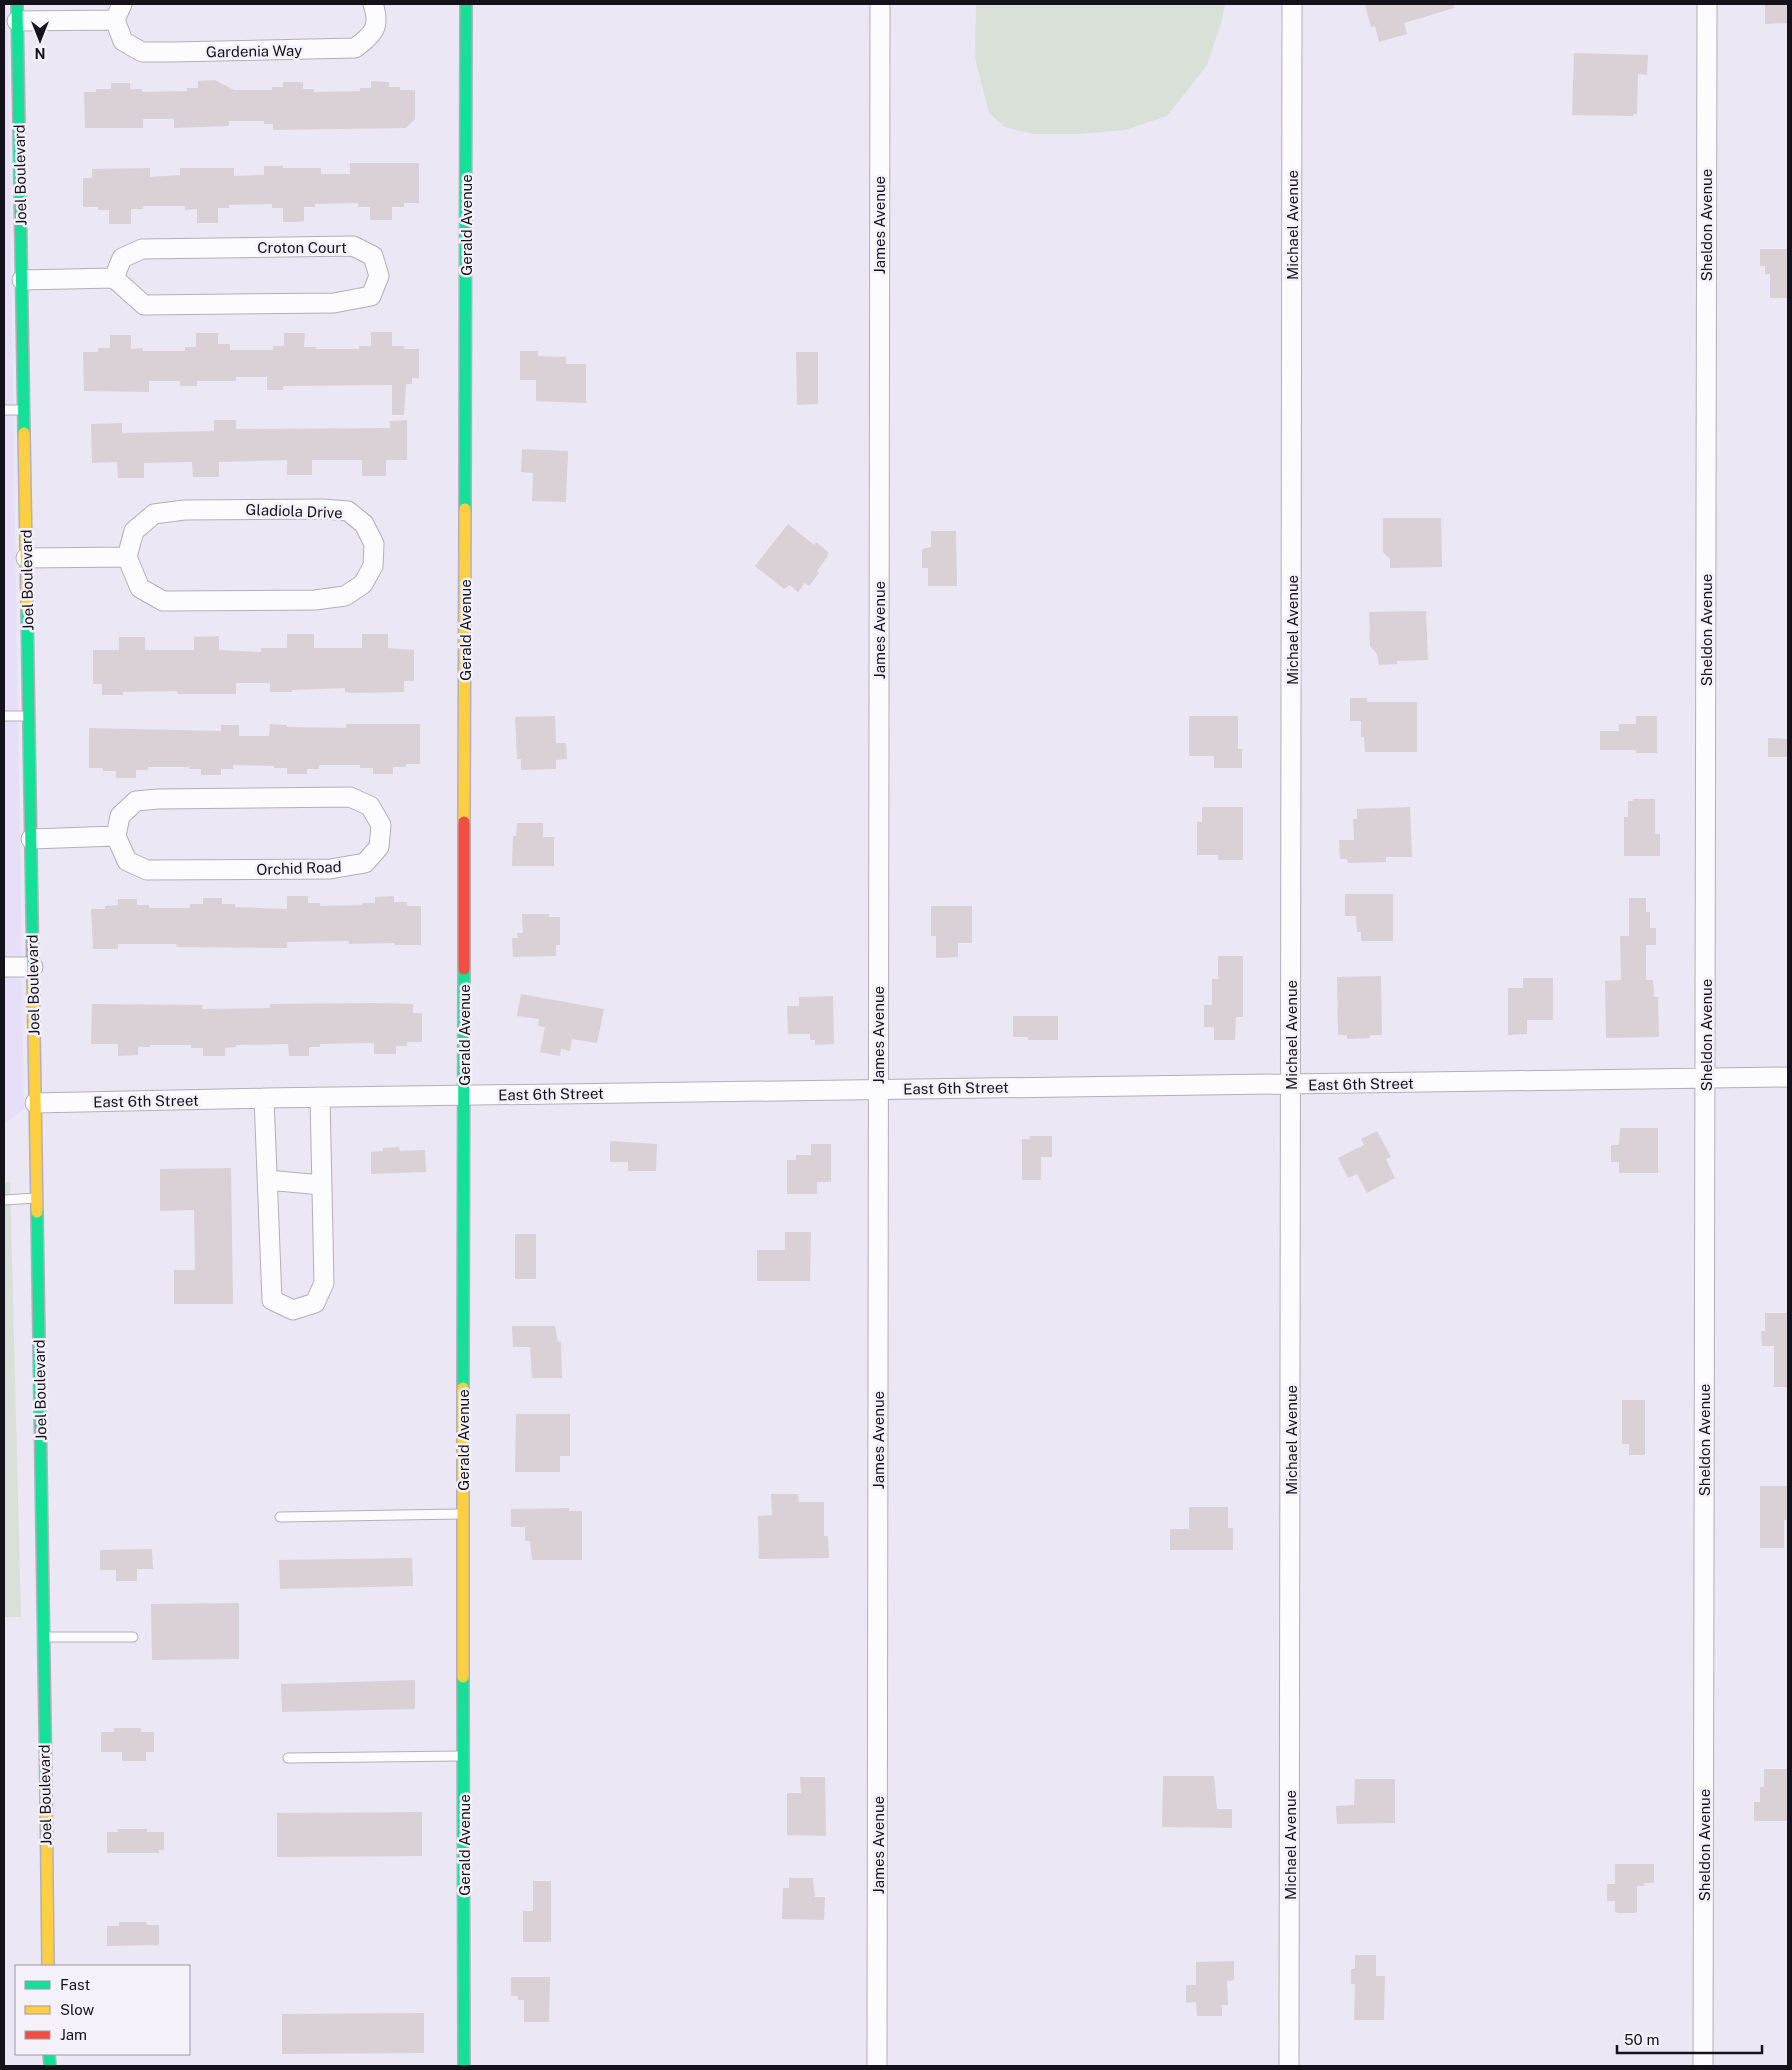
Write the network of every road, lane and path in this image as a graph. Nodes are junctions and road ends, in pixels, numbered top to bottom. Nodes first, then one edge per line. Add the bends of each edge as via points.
1 (373, 4) edge
2 (466, 4) edge
3 (880, 4) edge
4 (1292, 4) edge
5 (1707, 4) edge
6 (17, 12) edge
7 (118, 12) edge
8 (114, 278) junction
9 (22, 280) junction
10 (4, 410) edge
11 (24, 410) junction
12 (127, 557) junction
13 (26, 558) junction
14 (4, 716) edge
15 (29, 716) junction
16 (116, 836) junction
17 (31, 839) junction
18 (4, 967) edge
19 (33, 967) junction
20 (1788, 1077) edge
21 (1706, 1078) junction
22 (1291, 1085) junction
23 (878, 1089) junction
24 (464, 1095) junction
25 (320, 1097) junction
26 (264, 1098) junction
27 (34, 1103) junction
28 (267, 1180) junction
29 (322, 1186) junction
30 (36, 1198) junction
31 (4, 1200) edge
32 (463, 1514) junction
33 (280, 1517) dead end
34 (43, 1637) junction
35 (133, 1637) dead end
36 (464, 1756) junction
37 (288, 1758) dead end
38 (48, 1965) edge
39 (464, 2066) edge
40 (877, 2066) edge
41 (1289, 2066) edge
42 (1703, 2066) edge

1 - 7 street, Gardenia Way via 377,16 371,36 355,48 346,49 142,52 123,41
2 - 24 street, Gerald Avenue
3 - 23 street, James Avenue
4 - 22 street, Michael Avenue
5 - 21 street, Sheldon Avenue
6 - 7 street, Gardenia Way
6 - 9 street, Joel Boulevard
8 - 8 street, Croton Court via 122,258 142,249 353,246 372,256 380,276 370,296 334,303 144,305
8 - 9 street
9 - 11 street, Joel Boulevard
10 - 11 lane
11 - 13 street, Joel Boulevard
12 - 12 street, Gladiola Drive via 134,531 154,514 184,510 348,511 364,524 374,544 373,566 363,584 345,596 315,600 163,601 140,588
12 - 13 street
13 - 15 street, Joel Boulevard
14 - 15 lane
15 - 17 street, Joel Boulevard
16 - 16 street, Orchid Road via 120,816 136,801 158,799 350,796 370,806 381,825 379,847 365,864 330,869 147,870 127,861
16 - 17 street
17 - 19 street, Joel Boulevard
18 - 19 street
19 - 27 street, Joel Boulevard
20 - 21 street, East 6th Street
21 - 22 street, East 6th Street
21 - 42 street, Sheldon Avenue
22 - 23 street, East 6th Street
22 - 41 street, Michael Avenue
23 - 24 street, East 6th Street
23 - 40 street, James Avenue
24 - 25 street, East 6th Street
24 - 32 street, Gerald Avenue
25 - 26 street, East 6th Street
25 - 29 street
26 - 27 street, East 6th Street
26 - 28 street
27 - 30 street, Joel Boulevard
28 - 29 street
28 - 29 street via 272,1300 293,1310 315,1303 324,1283
30 - 31 lane
30 - 34 street, Joel Boulevard
32 - 33 lane
32 - 36 street, Gerald Avenue
34 - 35 lane
34 - 38 street, Joel Boulevard
36 - 37 lane
36 - 39 street, Gerald Avenue

